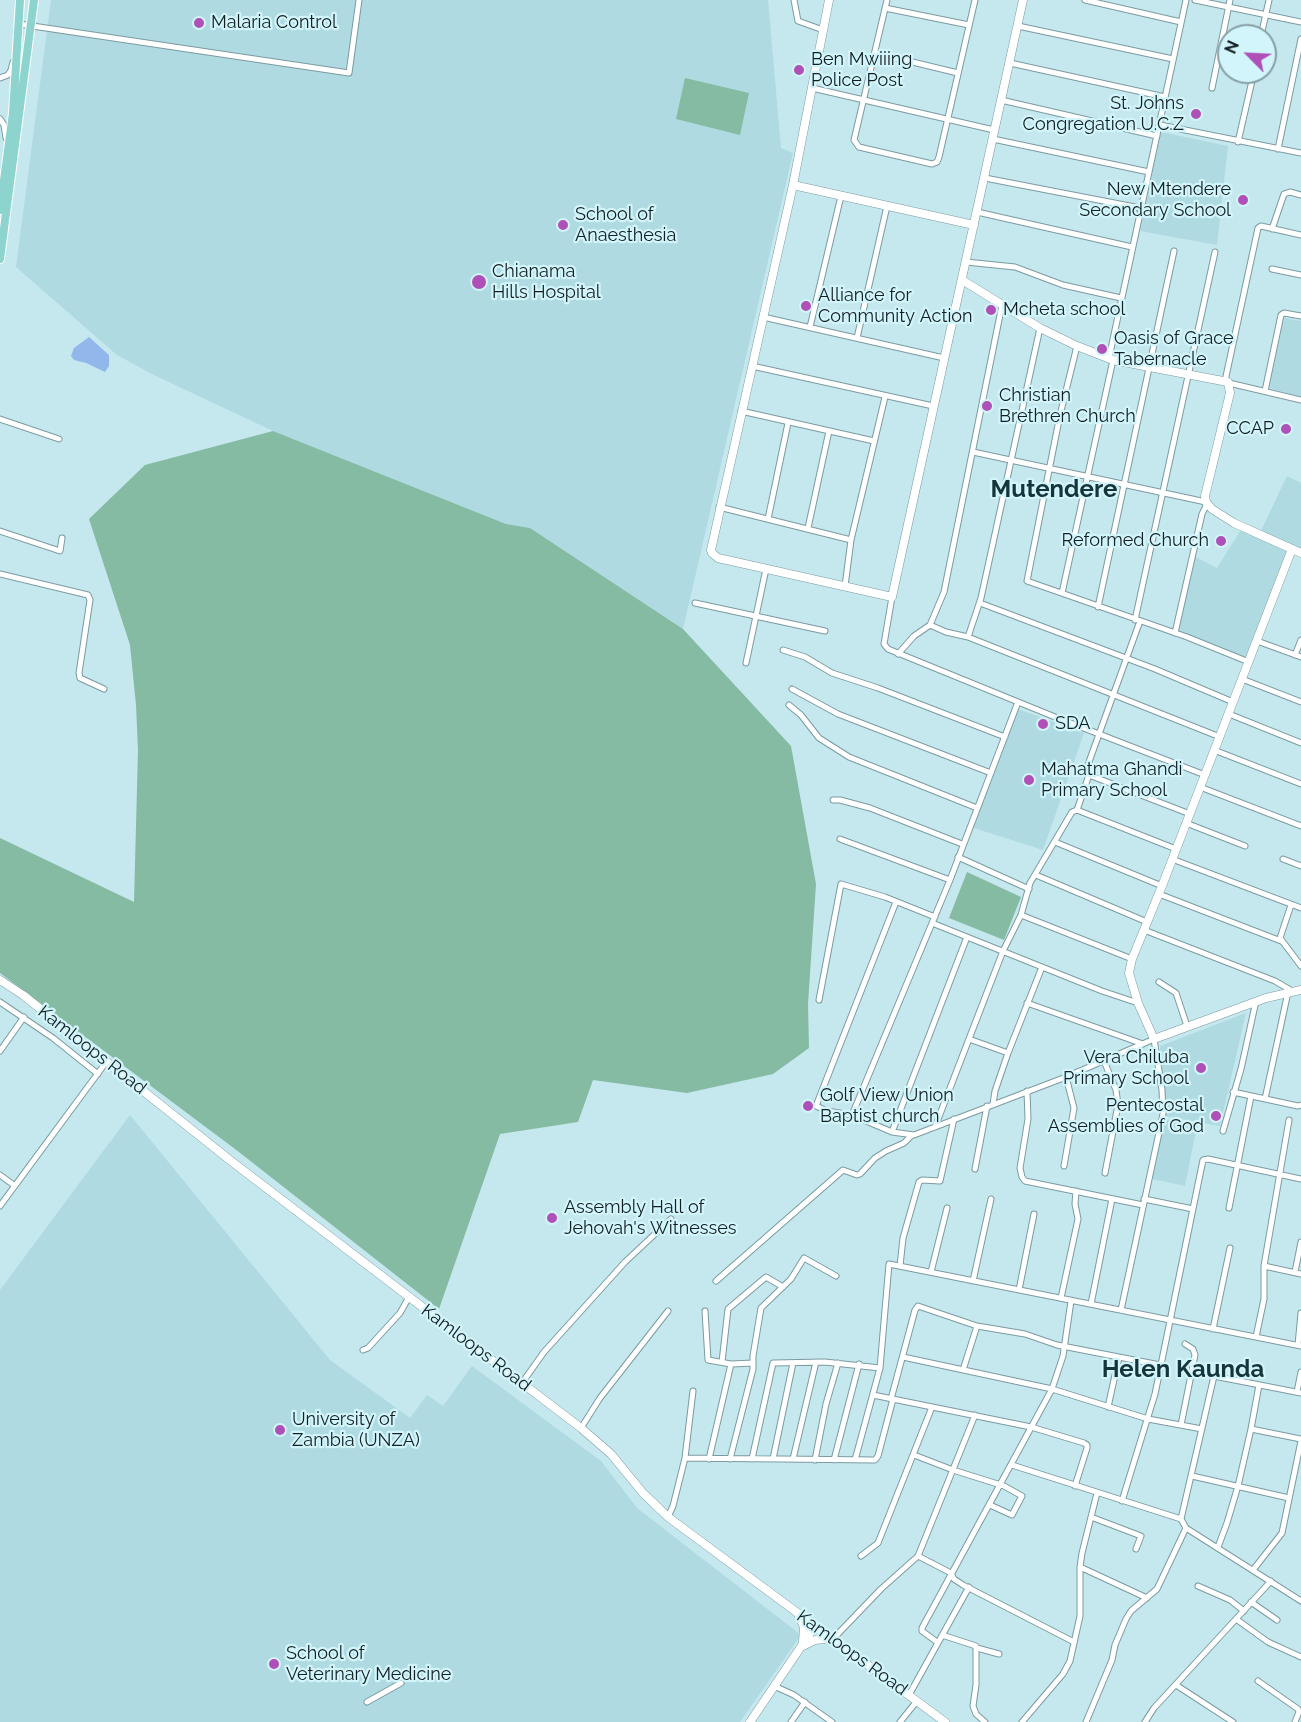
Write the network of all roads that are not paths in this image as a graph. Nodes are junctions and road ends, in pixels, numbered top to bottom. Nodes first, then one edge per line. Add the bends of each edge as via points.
1 (20, 0) edge
2 (34, 0) edge
3 (359, 0) edge
4 (794, 0) edge
5 (829, 0) edge
6 (886, 0) edge
7 (975, 0) edge
8 (1023, 0) edge
9 (1084, 0) edge
10 (1186, 0) edge
11 (1195, 0) edge
12 (1269, 0) edge
13 (1229, 3) edge
14 (885, 8) junction
15 (1266, 14) junction
16 (1181, 22) junction
17 (1301, 22) edge
18 (1264, 24) edge
19 (969, 25) junction
20 (31, 26) junction
21 (1018, 26) junction
22 (19, 29) junction
23 (823, 30) junction
24 (1301, 39) edge
25 (875, 53) junction
26 (1173, 59) junction
27 (1010, 63) junction
28 (958, 73) junction
29 (0, 78) edge
30 (1251, 84) edge
31 (812, 88) junction
32 (1212, 88) dead end
33 (1165, 97) junction
34 (1001, 100) junction
35 (865, 101) junction
36 (0, 119) edge
37 (948, 120) junction
38 (1160, 125) junction
39 (994, 130) junction
40 (1157, 135) junction
41 (993, 139) junction
42 (1238, 142) junction
43 (1278, 149) junction
44 (1301, 153) edge
45 (1149, 172) junction
46 (985, 178) junction
47 (3, 185) junction
48 (793, 185) junction
49 (1301, 195) edge
50 (841, 196) junction
51 (887, 206) junction
52 (1140, 208) junction
53 (0, 210) edge
54 (978, 212) junction
55 (974, 225) junction
56 (1272, 229) junction
57 (1301, 235) edge
58 (1132, 247) junction
59 (1174, 250) dead end
60 (1215, 252) dead end
61 (0, 259) edge
62 (966, 262) junction
63 (1272, 269) dead end
64 (1301, 275) edge
65 (962, 280) junction
66 (1121, 298) junction
67 (1002, 305) junction
68 (1301, 316) edge
69 (763, 317) junction
70 (810, 327) junction
71 (1040, 328) junction
72 (857, 338) junction
73 (1077, 346) junction
74 (944, 358) junction
75 (1111, 358) junction
76 (752, 366) junction
77 (1151, 366) junction
78 (1188, 374) junction
79 (1227, 382) junction
80 (1265, 391) junction
81 (885, 397) junction
82 (1301, 400) edge
83 (933, 406) junction
84 (741, 411) junction
85 (0, 419) edge
86 (788, 423) junction
87 (829, 431) junction
88 (59, 439) dead end
89 (874, 441) junction
90 (973, 452) junction
91 (1011, 461) junction
92 (1049, 468) junction
93 (1087, 476) junction
94 (1125, 483) junction
95 (1162, 492) junction
96 (1206, 503) junction
97 (719, 507) junction
98 (768, 519) junction
99 (808, 528) junction
100 (0, 531) edge
101 (62, 538) dead end
102 (851, 540) junction
103 (1292, 549) junction
104 (1301, 553) edge
105 (766, 569) junction
106 (0, 574) edge
107 (845, 586) junction
108 (1062, 593) junction
109 (892, 597) junction
110 (695, 603) dead end
111 (980, 603) junction
112 (1098, 607) junction
113 (755, 618) junction
114 (1138, 621) junction
115 (930, 625) junction
116 (825, 631) dead end
117 (1175, 633) junction
118 (968, 637) junction
119 (1301, 640) edge
120 (1257, 641) junction
121 (783, 650) dead end
122 (898, 654) junction
123 (1298, 656) edge
124 (1127, 660) junction
125 (1249, 662) junction
126 (746, 663) dead end
127 (1242, 679) junction
128 (105, 689) dead end
129 (792, 689) dead end
130 (1113, 695) junction
131 (1018, 702) junction
132 (1233, 702) junction
133 (1301, 702) edge
134 (789, 705) dead end
135 (1228, 714) junction
136 (1098, 734) junction
137 (1005, 737) junction
138 (1220, 737) junction
139 (1301, 743) edge
140 (1214, 750) junction
141 (991, 773) junction
142 (1089, 775) junction
143 (1205, 775) junction
144 (1301, 784) edge
145 (1200, 787) junction
146 (833, 800) dead end
147 (977, 808) junction
148 (1077, 810) junction
149 (1190, 814) junction
150 (1186, 823) junction
151 (1301, 826) edge
152 (840, 839) dead end
153 (1055, 842) junction
154 (962, 844) junction
155 (1245, 846) dead end
156 (1176, 849) junction
157 (958, 857) junction
158 (1172, 859) junction
159 (1283, 859) dead end
160 (1301, 866) edge
161 (1036, 875) junction
162 (950, 880) junction
163 (1029, 889) junction
164 (1160, 890) junction
165 (896, 902) junction
166 (1291, 905) junction
167 (1301, 908) edge
168 (1021, 915) junction
169 (934, 917) junction
170 (932, 923) junction
171 (1146, 926) junction
172 (967, 937) junction
173 (1281, 941) junction
174 (1003, 951) junction
175 (1132, 959) junction
176 (1301, 966) edge
177 (1042, 967) junction
178 (0, 980) edge
179 (1159, 982) dead end
180 (1294, 991) edge
181 (819, 1000) dead end
182 (1256, 1001) junction
183 (0, 1002) edge
184 (1027, 1003) junction
185 (1138, 1003) junction
186 (24, 1017) junction
187 (1187, 1026) junction
188 (1154, 1039) junction
189 (969, 1040) junction
190 (1143, 1044) junction
191 (0, 1050) edge
192 (1008, 1053) junction
193 (107, 1061) junction
194 (1104, 1061) junction
195 (98, 1074) junction
196 (1066, 1077) junction
197 (1027, 1091) junction
198 (1233, 1092) junction
199 (1251, 1096) junction
200 (1265, 1099) junction
201 (990, 1105) junction
202 (1301, 1105) edge
203 (852, 1115) junction
204 (954, 1119) junction
205 (1289, 1120) dead end
206 (935, 1127) junction
207 (1223, 1131) dead end
208 (892, 1132) junction
209 (912, 1135) junction
210 (1237, 1165) junction
211 (1064, 1166) dead end
212 (975, 1169) dead end
213 (1105, 1173) dead end
214 (1279, 1174) junction
215 (0, 1176) edge
216 (1301, 1179) edge
217 (15, 1186) junction
218 (1076, 1191) junction
219 (991, 1199) dead end
220 (1112, 1199) junction
221 (1143, 1202) junction
222 (0, 1206) edge
223 (947, 1208) dead end
224 (1229, 1208) dead end
225 (1192, 1209) junction
226 (1034, 1214) dead end
227 (671, 1219) dead end
228 (1301, 1242) edge
229 (1230, 1248) dead end
230 (900, 1266) junction
231 (1264, 1266) junction
232 (931, 1272) junction
233 (1298, 1273) edge
234 (836, 1276) dead end
235 (716, 1281) dead end
236 (973, 1281) junction
237 (783, 1287) junction
238 (1019, 1290) junction
239 (409, 1297) junction
240 (1060, 1298) junction
241 (1071, 1301) junction
242 (1091, 1304) junction
243 (1121, 1310) junction
244 (668, 1311) dead end
245 (705, 1311) dead end
246 (1301, 1313) edge
247 (1170, 1320) junction
248 (977, 1326) junction
249 (1213, 1329) junction
250 (1256, 1337) junction
251 (1185, 1344) dead end
252 (1299, 1345) edge
253 (1064, 1346) junction
254 (363, 1350) dead end
255 (903, 1357) junction
256 (1119, 1357) junction
257 (722, 1362) junction
258 (816, 1362) junction
259 (753, 1363) junction
260 (838, 1363) junction
261 (731, 1364) junction
262 (793, 1364) junction
263 (859, 1364) junction
264 (1160, 1365) junction
265 (880, 1368) junction
266 (963, 1370) junction
267 (1301, 1372) edge
268 (522, 1383) junction
269 (1259, 1385) junction
270 (1052, 1389) junction
271 (693, 1390) dead end
272 (1299, 1393) edge
273 (873, 1395) junction
274 (892, 1399) junction
275 (932, 1407) junction
276 (1108, 1407) junction
277 (975, 1415) junction
278 (1148, 1419) junction
279 (1181, 1425) junction
280 (1031, 1427) junction
281 (581, 1428) junction
282 (1202, 1429) junction
283 (1251, 1429) junction
284 (1301, 1440) edge
285 (914, 1455) junction
286 (685, 1458) junction
287 (709, 1459) junction
288 (730, 1459) junction
289 (752, 1459) junction
290 (773, 1459) junction
291 (793, 1459) junction
292 (814, 1460) junction
293 (834, 1460) junction
294 (855, 1460) junction
295 (1012, 1465) junction
296 (953, 1470) junction
297 (1192, 1476) junction
298 (1001, 1485) junction
299 (1075, 1486) junction
300 (1238, 1486) junction
301 (1096, 1493) junction
302 (1289, 1498) junction
303 (1122, 1501) junction
304 (990, 1505) junction
305 (668, 1517) junction
306 (1091, 1517) junction
307 (1181, 1519) junction
308 (1186, 1528) junction
309 (1218, 1547) junction
310 (1136, 1549) dead end
311 (861, 1556) dead end
312 (918, 1556) junction
313 (1080, 1567) junction
314 (1254, 1570) junction
315 (951, 1574) junction
316 (1270, 1581) junction
317 (1198, 1586) dead end
318 (969, 1587) junction
319 (1148, 1598) junction
320 (1300, 1599) edge
321 (1251, 1602) junction
322 (1244, 1611) junction
323 (798, 1613) junction
324 (1236, 1620) junction
325 (1277, 1620) dead end
326 (815, 1626) junction
327 (942, 1635) junction
328 (833, 1639) junction
329 (937, 1642) junction
330 (1074, 1642) junction
331 (841, 1646) junction
332 (977, 1648) junction
333 (800, 1649) junction
334 (999, 1654) dead end
335 (1301, 1657) edge
336 (1258, 1681) dead end
337 (401, 1683) dead end
338 (1176, 1685) junction
339 (774, 1686) junction
340 (909, 1695) junction
341 (917, 1701) junction
342 (367, 1702) dead end
343 (806, 1702) junction
344 (750, 1722) edge
345 (791, 1722) edge
346 (832, 1722) edge
347 (900, 1722) edge
348 (945, 1722) edge
349 (985, 1722) edge
350 (1022, 1722) edge
351 (1086, 1722) edge
352 (1145, 1722) edge
353 (1233, 1722) edge
354 (1295, 1722) edge

1 - 22 main road
2 - 20 main road
3 - 20 street via 350,74
4 - 23 street via 798,21
5 - 23 main road
6 - 14 street
7 - 19 street
8 - 21 main road
9 - 16 street
10 - 16 street
11 - 13 street
12 - 15 street
13 - 15 street
13 - 32 street
14 - 19 street
14 - 25 street
15 - 17 street
15 - 18 street
16 - 26 street
19 - 28 street
20 - 22 street
20 - 61 main road
21 - 26 street
21 - 27 main road
22 - 29 street via 11,70
22 - 47 main road
23 - 31 main road
24 - 43 street
25 - 28 street
25 - 35 street
26 - 33 street
27 - 33 street
27 - 34 main road
28 - 37 street
30 - 42 street
31 - 35 street
31 - 48 main road
33 - 38 street
34 - 39 main road
34 - 40 street
35 - 37 street
35 - 37 street via 854,141 859,147 933,164 939,157
36 - 47 street via 6,133
37 - 39 street
38 - 40 street
38 - 42 street
39 - 41 main road
40 - 45 street
41 - 45 street
41 - 46 main road
42 - 43 street
43 - 44 street
45 - 52 street
46 - 52 street
46 - 54 main road
47 - 53 main road
48 - 50 main road
48 - 69 main road
49 - 56 street via 1284,194
50 - 51 main road
50 - 70 street
51 - 55 main road
51 - 72 street
52 - 58 street
54 - 55 main road
54 - 58 street
55 - 62 main road
56 - 57 street
56 - 79 street via 1258,228
58 - 66 street
59 - 77 street
60 - 78 street
62 - 65 main road
62 - 66 street via 1015,267 1063,285
63 - 64 street
65 - 67 main road
65 - 74 main road
66 - 75 street
67 - 71 main road
67 - 90 street
68 - 80 street via 1281,315
69 - 70 street
69 - 76 main road
70 - 72 street
71 - 73 main road
71 - 91 street
72 - 74 street
73 - 75 main road
73 - 92 street
74 - 83 main road
75 - 77 main road
75 - 93 street
76 - 81 street
76 - 84 main road
77 - 78 main road
77 - 94 street
78 - 79 main road
78 - 95 street
79 - 80 street
79 - 96 main road via 1230,393
80 - 82 street
81 - 83 street
81 - 89 street
83 - 109 main road
84 - 86 street
84 - 97 main road
85 - 88 street
86 - 87 street
86 - 98 street
87 - 89 street
87 - 99 street
89 - 102 street
90 - 91 street
90 - 115 street via 944,592
91 - 92 street
91 - 111 street
92 - 93 street
92 - 108 street via 1027,581
93 - 94 street
93 - 108 street
94 - 95 street
94 - 112 street
95 - 96 street
95 - 114 street
96 - 103 main road via 1234,523
96 - 117 street
97 - 98 street
97 - 105 main road via 712,554
98 - 99 street
99 - 102 street
100 - 101 street via 60,551
102 - 107 street
103 - 104 main road
103 - 120 main road
105 - 107 main road
105 - 113 street
106 - 128 street via 87,595 90,600 79,673 80,678
107 - 109 main road
108 - 112 street
109 - 122 street via 884,644
110 - 113 street
111 - 118 street
111 - 124 street
112 - 114 street
113 - 116 street
113 - 126 street
114 - 117 street
114 - 124 street
115 - 118 street
115 - 122 street
117 - 125 street
118 - 130 street
119 - 123 street
120 - 123 street
120 - 125 main road
121 - 137 street via 805,657 832,673
122 - 131 street
124 - 130 street
124 - 132 street
125 - 127 main road
127 - 132 main road
127 - 133 street
129 - 141 street via 838,714
130 - 136 street
130 - 138 street
131 - 136 street
131 - 137 street
132 - 135 main road
134 - 147 street via 819,738 849,757
135 - 138 main road
135 - 139 street
136 - 142 street via 1087,769
136 - 143 street
137 - 141 street
138 - 140 main road
140 - 143 main road
140 - 144 street
141 - 147 street
142 - 148 street
142 - 149 street
143 - 145 main road
145 - 149 main road
145 - 151 street
146 - 154 street via 870,808
147 - 154 street
148 - 153 street
148 - 156 street
149 - 150 main road
150 - 155 street
150 - 156 main road
152 - 162 street
153 - 161 street
153 - 164 street
154 - 157 street
156 - 158 main road
157 - 162 street
157 - 163 street
158 - 164 main road
158 - 166 street
159 - 160 street
161 - 163 street
161 - 171 street
162 - 169 street
163 - 168 street
164 - 171 main road
164 - 173 street
165 - 169 street
165 - 181 street via 841,884
165 - 203 street via 816,1103 818,1108
166 - 167 street
166 - 173 street
168 - 174 street
168 - 175 street
169 - 170 street
170 - 172 street
170 - 203 street
171 - 175 main road
171 - 180 street
172 - 174 street
172 - 208 street
173 - 176 street
174 - 177 street
174 - 189 street
175 - 185 main road via 1130,978
177 - 184 street
177 - 185 street
178 - 193 main road, Kamloops Road
179 - 187 street via 1176,993
180 - 182 main road
180 - 200 street
182 - 187 main road
182 - 198 street
183 - 186 street
184 - 190 street
184 - 192 street
185 - 188 main road
186 - 191 street
186 - 195 street
187 - 188 main road
188 - 190 street
188 - 221 street via 1163,1114
189 - 192 street
189 - 206 street
190 - 194 street
192 - 201 street
193 - 195 street
193 - 239 main road, Kamloops Road
194 - 196 street
194 - 213 street via 1118,1105
195 - 217 street
196 - 197 street
196 - 211 street via 1074,1108
197 - 201 street
197 - 218 street via 1022,1177 1029,1182
198 - 199 street
198 - 207 street
199 - 200 street
199 - 210 street
200 - 202 street
201 - 204 street
201 - 212 street
203 - 208 street
204 - 206 street
204 - 230 street via 940,1181 920,1182 903,1238
205 - 214 street
206 - 209 street
208 - 209 street
209 - 235 street via 875,1158 860,1174 843,1170
210 - 214 street
210 - 224 street
210 - 225 street via 1203,1160
214 - 216 street
214 - 231 street
215 - 217 street
217 - 222 street
218 - 220 street
218 - 240 street via 1078,1218
219 - 236 street
220 - 221 street
220 - 242 street
221 - 225 street
221 - 243 street
223 - 232 street
225 - 247 street
226 - 238 street
227 - 268 street via 625,1262 544,1352
228 - 233 street
229 - 249 street
230 - 232 street
230 - 265 street via 889,1264
231 - 233 street
231 - 250 street via 1264,1299
232 - 236 street
234 - 237 street via 804,1258
236 - 238 street
237 - 257 street via 765,1277 728,1309
237 - 259 street via 761,1308
238 - 240 street
239 - 254 street via 393,1321
239 - 268 main road, Kamloops Road
240 - 241 street
241 - 242 street
241 - 253 street
242 - 243 street
243 - 247 street
244 - 281 street
245 - 257 street via 708,1359
246 - 252 street
247 - 249 street
247 - 264 street
248 - 253 street
248 - 255 street via 918,1306
248 - 266 street
249 - 250 street
250 - 252 street
251 - 279 street via 1195,1356
253 - 256 street
253 - 270 street
255 - 266 street
255 - 274 street
256 - 264 street
256 - 276 street
257 - 261 street
258 - 260 street
258 - 262 street
258 - 291 street
259 - 261 street
259 - 288 street
260 - 263 street
260 - 292 street
261 - 287 street
262 - 289 street via 773,1364
262 - 290 street
263 - 265 street
263 - 293 street
264 - 278 street
265 - 273 street
266 - 270 street
267 - 272 street
268 - 281 main road, Kamloops Road
269 - 272 street
269 - 282 street via 1214,1376
269 - 283 street
270 - 276 street
270 - 280 street
271 - 286 street
273 - 274 street
273 - 294 street
274 - 275 street
274 - 294 street via 878,1458
275 - 277 street
275 - 285 street
276 - 278 street
277 - 280 street
277 - 296 street
278 - 279 street
278 - 303 street
279 - 282 street
280 - 295 street
280 - 299 street via 1087,1445
281 - 305 main road, Kamloops Road via 611,1454
282 - 297 street
283 - 284 street
283 - 300 street
284 - 302 street
285 - 296 street
285 - 311 street via 878,1543
286 - 287 street
286 - 305 street
287 - 288 street
288 - 289 street
289 - 290 street
290 - 291 street
291 - 292 street
292 - 293 street
293 - 294 street
295 - 298 street
295 - 299 street
296 - 298 street
296 - 312 street
297 - 300 street
297 - 307 street
298 - 304 street
298 - 304 street via 1022,1496 1017,1508 1012,1515
299 - 301 street
300 - 302 street
300 - 309 street
301 - 303 street
301 - 306 street
302 - 314 street via 1282,1533
303 - 307 street
304 - 315 street
305 - 323 main road, Kamloops Road
306 - 310 street via 1141,1536
306 - 313 street
307 - 308 street
308 - 309 street
308 - 319 street via 1161,1582
309 - 314 street
312 - 315 street
312 - 328 street
313 - 319 street
313 - 330 street via 1080,1616
314 - 316 street
315 - 318 street
315 - 329 street via 922,1628
316 - 320 street
316 - 321 street
317 - 322 street
318 - 327 street
318 - 330 street
319 - 351 street via 1126,1619
321 - 322 street
321 - 325 street
322 - 324 street
323 - 326 main road, Kamloops Road
323 - 333 main road via 804,1635
324 - 335 street
324 - 338 street
326 - 328 main road, Kamloops Road
326 - 333 main road
327 - 329 street
327 - 332 street
328 - 331 main road, Kamloops Road
329 - 340 street
330 - 350 street via 1066,1670
331 - 333 main road via 824,1639 806,1643
331 - 340 main road, Kamloops Road
332 - 334 street
332 - 349 street via 973,1706
333 - 339 main road
336 - 354 street via 1298,1709
337 - 342 street
338 - 352 street
338 - 353 street
339 - 343 street
339 - 344 main road
340 - 341 main road, Kamloops Road
341 - 347 street
341 - 348 main road, Kamloops Road
343 - 345 street
343 - 346 street

